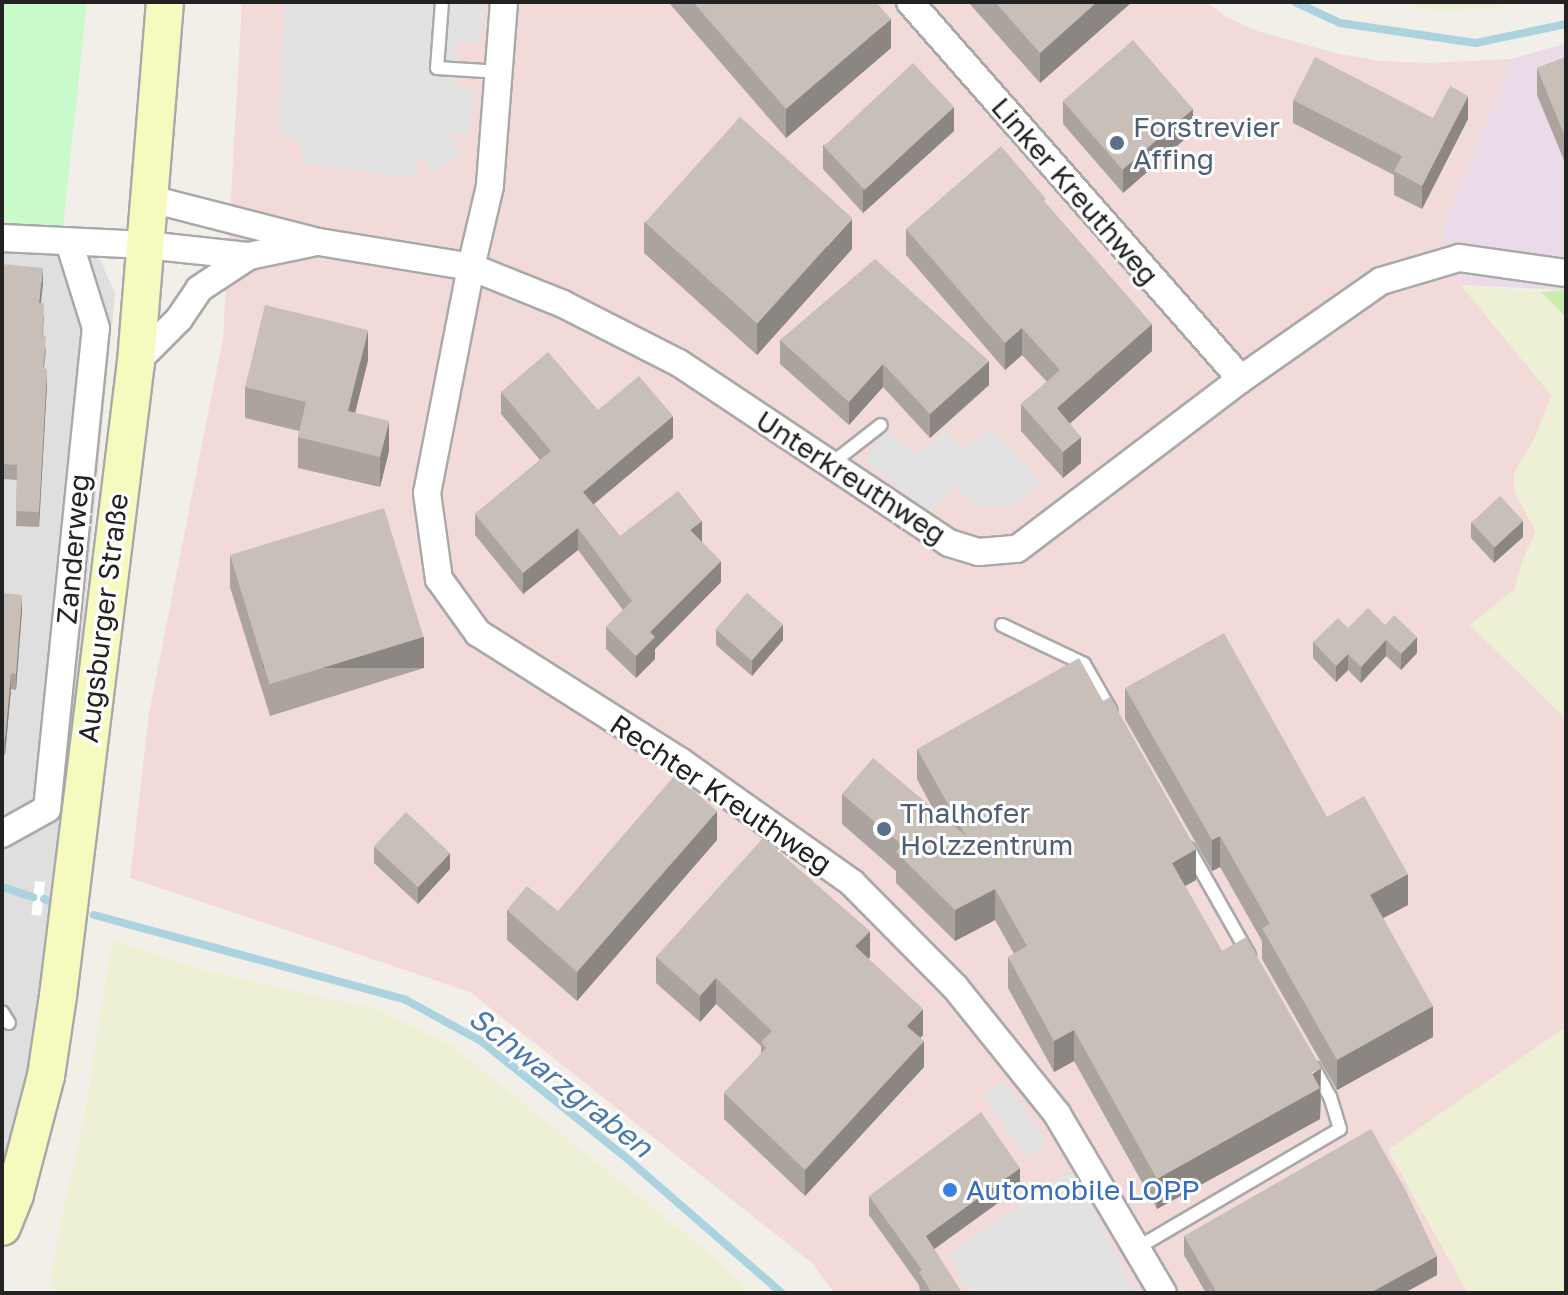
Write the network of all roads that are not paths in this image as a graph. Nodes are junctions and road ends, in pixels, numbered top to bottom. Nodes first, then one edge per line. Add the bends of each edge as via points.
1 (165, 2) edge
2 (442, 2) edge
3 (504, 2) edge
4 (910, 2) edge
5 (501, 72) junction
6 (151, 199) junction
7 (2, 238) edge
8 (69, 242) junction
9 (319, 242) junction
10 (146, 245) junction
11 (249, 256) junction
12 (471, 267) junction
13 (1566, 273) edge
14 (136, 362) junction
15 (1241, 379) junction
16 (881, 425) dead end
17 (831, 464) junction
18 (1002, 625) dead end
19 (1114, 718) edge
20 (2, 834) edge
21 (1184, 840) edge
22 (1253, 962) edge
23 (1307, 1056) edge
24 (2, 1227) edge
25 (1137, 1248) junction
26 (1163, 1293) edge

1 - 6 main road, Augsburger Straße
2 - 5 lane via 437,68
3 - 5 street
4 - 15 street, Linker Kreuthweg
5 - 12 street via 490,186
6 - 9 street, Unterkreuthweg
6 - 10 main road, Augsburger Straße
7 - 8 street, Unterkreuthweg
8 - 10 street, Unterkreuthweg
8 - 20 street, Zanderweg via 96,328 47,809
9 - 11 street, Unterkreuthweg
9 - 12 street, Unterkreuthweg
10 - 11 street, Unterkreuthweg
10 - 14 main road, Augsburger Straße
11 - 14 street, Unterkreuthweg via 199,289 179,319
12 - 17 street, Unterkreuthweg via 563,304 679,363
12 - 25 street, Rechter Kreuthweg via 427,493 439,579 478,633 680,761 852,883 955,987 1057,1114
13 - 15 street, Unterkreuthweg via 1459,258 1381,281
14 - 24 main road, Augsburger Straße via 46,1076
15 - 17 street, Unterkreuthweg via 1017,549 979,552 949,543
16 - 17 lane
18 - 19 lane via 1084,664
21 - 22 lane
23 - 25 lane via 1330,1097 1340,1129
25 - 26 street, Rechter Kreuthweg

